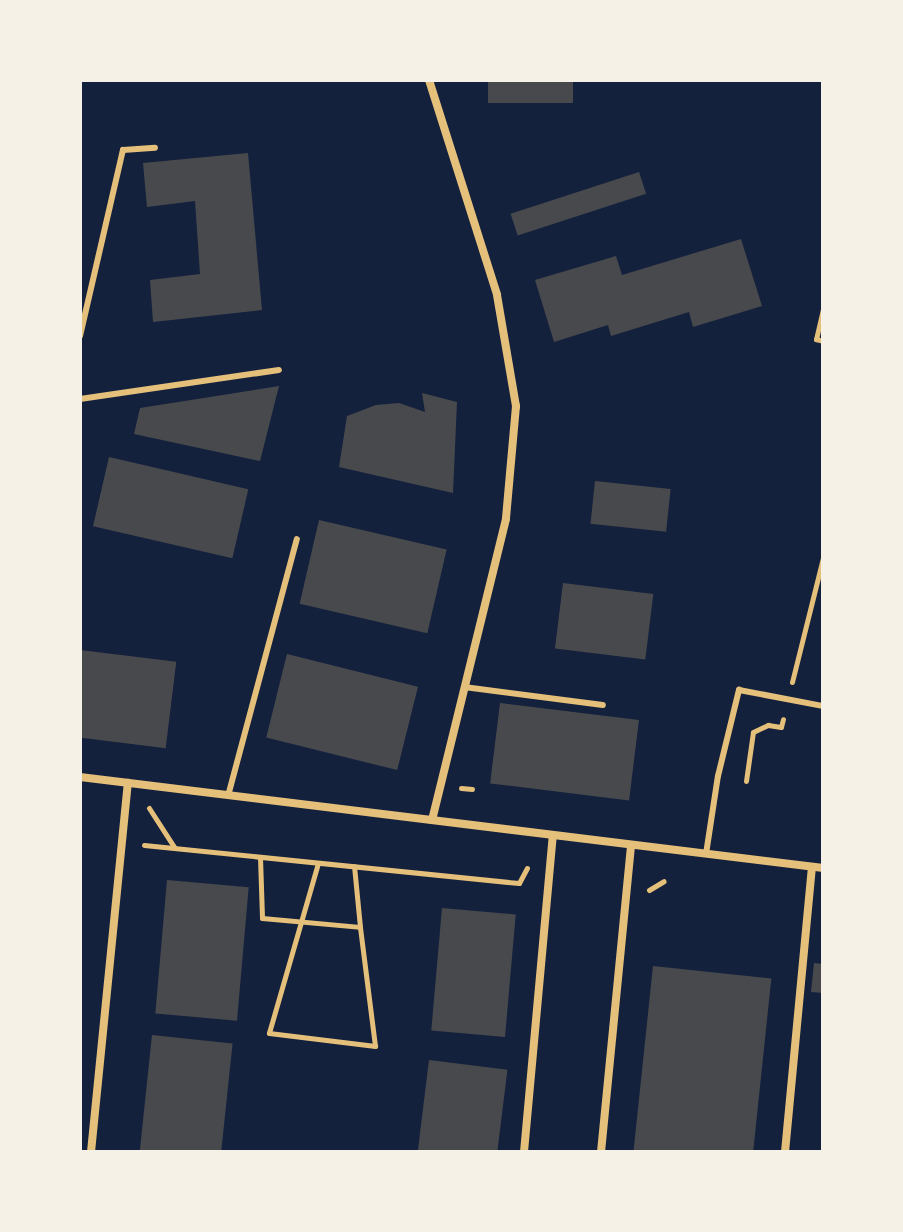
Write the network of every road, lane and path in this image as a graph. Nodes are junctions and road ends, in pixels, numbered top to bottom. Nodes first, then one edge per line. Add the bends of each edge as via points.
1 (429, 80) edge
2 (155, 148) dead end
3 (823, 309) edge
4 (80, 336) edge
5 (823, 341) edge
6 (279, 370) dead end
7 (80, 399) edge
8 (297, 539) dead end
9 (463, 687) junction
10 (603, 705) dead end
11 (823, 706) edge
12 (80, 777) edge
13 (128, 783) junction
14 (228, 796) junction
15 (149, 807) dead end
16 (432, 820) junction
17 (553, 836) junction
18 (122, 843) junction
19 (631, 846) junction
20 (175, 848) junction
21 (706, 854) junction
22 (260, 857) junction
23 (531, 860) dead end
24 (318, 863) junction
25 (354, 866) junction
26 (812, 867) junction
27 (823, 868) edge
28 (301, 921) junction
29 (360, 927) junction
30 (91, 1152) edge
31 (524, 1152) edge
32 (601, 1152) edge
33 (785, 1152) edge

1 - 9 street via 497,295 516,406 506,519
2 - 4 lane via 123,150
3 - 5 path via 816,339
6 - 7 lane
8 - 14 lane
9 - 10 lane
9 - 16 street
11 - 21 lane via 739,690
12 - 13 street
13 - 14 street
13 - 18 street
14 - 16 street
15 - 20 path
16 - 17 street
17 - 19 street
17 - 31 street
18 - 20 path
18 - 30 street
19 - 21 street
19 - 32 street
20 - 22 path
21 - 26 street
22 - 24 path
22 - 28 path via 262,918
23 - 25 path via 519,883
24 - 25 path
24 - 28 path
25 - 29 path
26 - 27 street
26 - 33 street
28 - 29 path
28 - 29 path via 269,1033 375,1046

